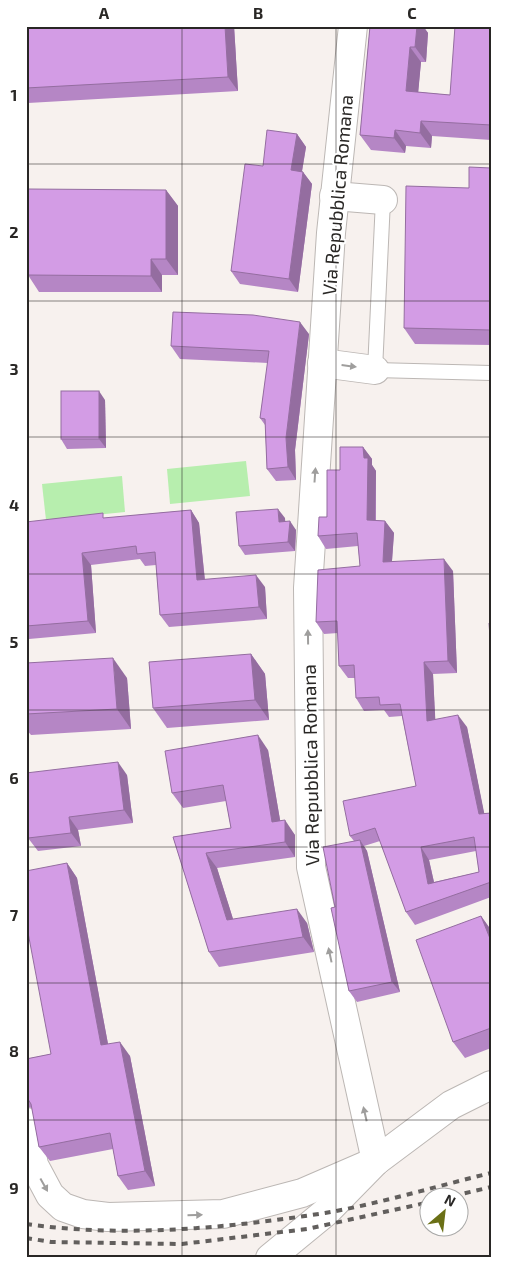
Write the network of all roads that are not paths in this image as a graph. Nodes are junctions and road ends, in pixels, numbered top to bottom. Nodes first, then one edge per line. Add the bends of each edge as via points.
1 (353, 26) edge
2 (334, 196) junction
3 (383, 200) joint
4 (322, 363) junction
5 (375, 370) junction
6 (491, 373) edge
7 (491, 1085) edge
8 (26, 1122) edge
9 (376, 1161) junction
10 (270, 1258) edge

1 - 2 street, Via Repubblica Romana
2 - 3 street
2 - 4 street, Via Repubblica Romana
3 - 5 lane
4 -> 5 street
9 -> 4 street, Via Repubblica Romana via 311,867 308,588
5 - 6 lane
7 - 9 street via 451,1106
8 -> 9 street via 34,1165 50,1195 63,1207 108,1217 223,1214 302,1193
9 - 10 street via 326,1212

